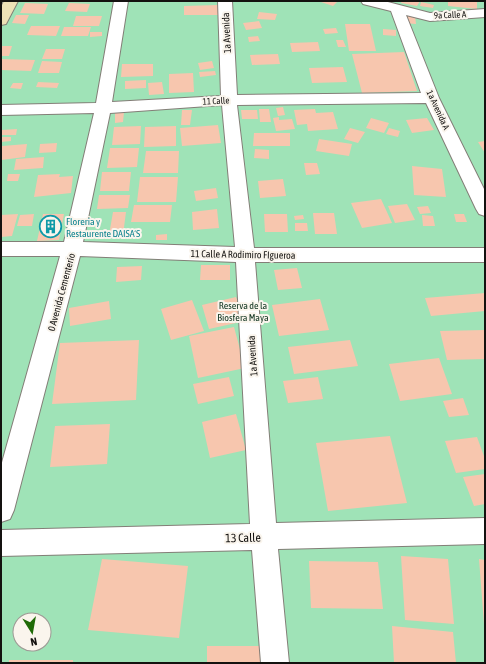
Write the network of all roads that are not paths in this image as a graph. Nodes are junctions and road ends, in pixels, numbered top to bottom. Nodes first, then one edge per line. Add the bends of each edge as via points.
1 (2, 1) edge
2 (11, 1) edge
3 (121, 1) edge
4 (225, 1) edge
5 (368, 1) edge
6 (1, 4) edge
7 (397, 9) junction
8 (485, 13) edge
9 (1, 21) edge
10 (431, 98) junction
11 (229, 100) junction
12 (103, 108) junction
13 (1, 110) edge
14 (485, 209) edge
15 (1, 249) edge
16 (72, 249) junction
17 (245, 255) junction
18 (485, 255) edge
19 (1, 510) edge
20 (485, 530) edge
21 (264, 537) junction
22 (1, 543) edge
23 (275, 663) edge

1 - 6 street
2 - 9 street
3 - 12 street, 0 Avenida Cementerio
4 - 11 street, 1a Avenida
5 - 7 street, 9a Calle A
7 - 8 street, 9a Calle A via 430,17
7 - 10 street, 1a Avenida A
10 - 11 street, 11 Calle
10 - 14 street, 1a Avenida A
11 - 12 street, 11 Calle
11 - 17 street, 1a Avenida
12 - 13 street, 11 Calle
12 - 16 street, 0 Avenida Cementerio
15 - 16 street, 11 Calle A Rodimiro FIgueroa
16 - 17 street, 11 Calle A Rodimiro FIgueroa
16 - 19 street, 0 Avenida Cementerio
17 - 18 street, 11 Calle A Rodimiro FIgueroa
17 - 21 street, 1a Avenida
20 - 21 street, 13 Calle
21 - 22 street, 13 Calle
21 - 23 street, 1a Avenida

